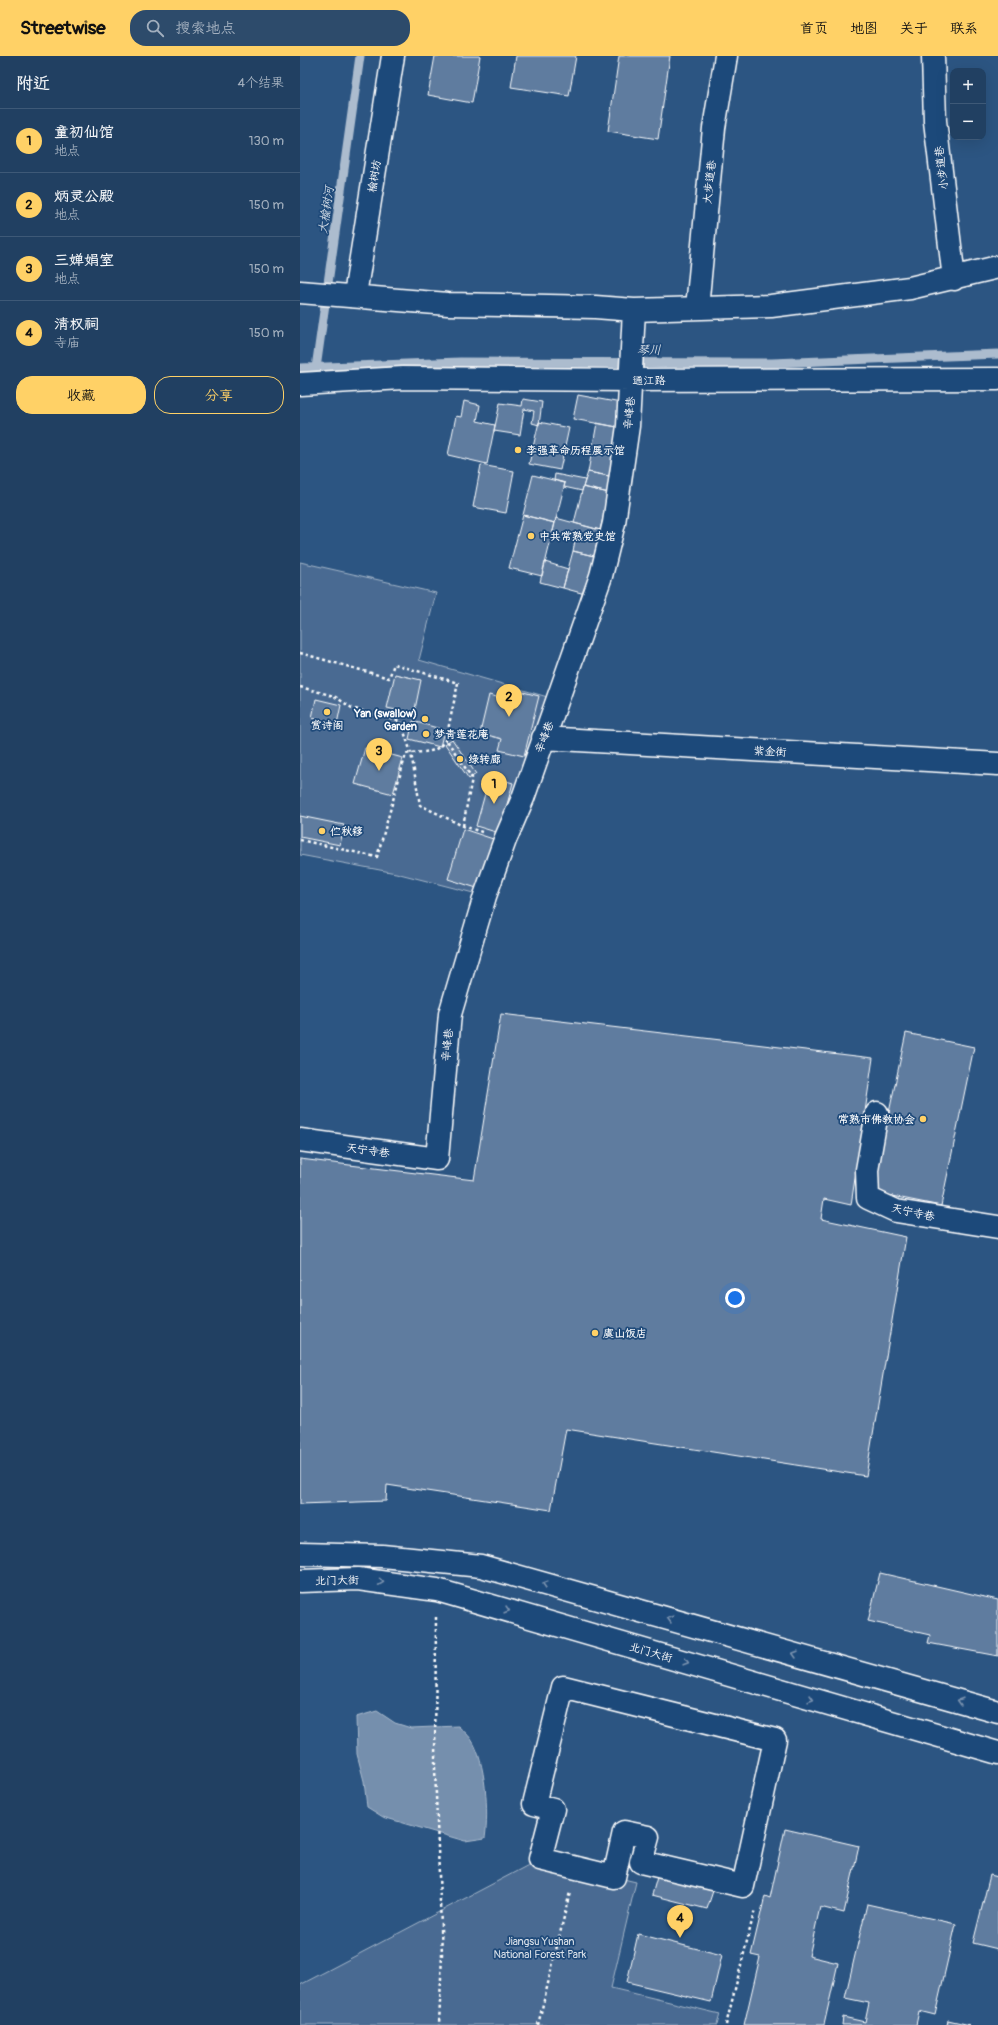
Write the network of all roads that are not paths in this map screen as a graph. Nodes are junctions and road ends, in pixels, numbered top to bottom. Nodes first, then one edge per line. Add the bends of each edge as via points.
1 (393, 56) edge
2 (726, 56) edge
3 (933, 56) edge
4 (998, 267) edge
5 (954, 279) junction
6 (307, 293) edge
7 (347, 295) junction
8 (697, 308) junction
9 (634, 310) junction
10 (998, 379) edge
11 (632, 380) junction
12 (300, 384) edge
13 (543, 738) junction
14 (998, 764) edge
15 (877, 1113) dead end
16 (300, 1140) edge
17 (437, 1159) joint
18 (998, 1227) edge
19 (300, 1554) edge
20 (300, 1581) edge
21 (998, 1712) edge
22 (998, 1753) edge
23 (576, 1868) joint

1 - 7 main road, 榆树坊
2 - 8 main road, 大步道巷 via 714,128
3 - 5 main road, 小步道巷 via 935,121
4 - 5 main road
5 - 8 main road via 910,288 771,306
6 - 7 main road
7 - 9 main road via 448,304
8 - 9 main road
9 - 11 main road, 辛峰巷
10 - 11 main road, 通江路
11 - 12 main road, 通江路 via 403,378
11 - 13 main road, 辛峰巷 via 625,457 614,523 601,576
13 - 14 main road, 紫金街
13 - 17 main road, 辛峰巷 via 486,896 450,1014
15 - 18 main road, 天宁寺巷 via 867,1170 868,1198 896,1211
16 - 17 main road, 天宁寺巷
21 -> 19 main road via 481,1566 382,1556
20 -> 22 main road, 北门大街 via 358,1579 437,1590
23 - 23 main road via 540,1859 553,1809 534,1804 562,1687 775,1740 743,1886 640,1862 648,1837 624,1832 614,1876

